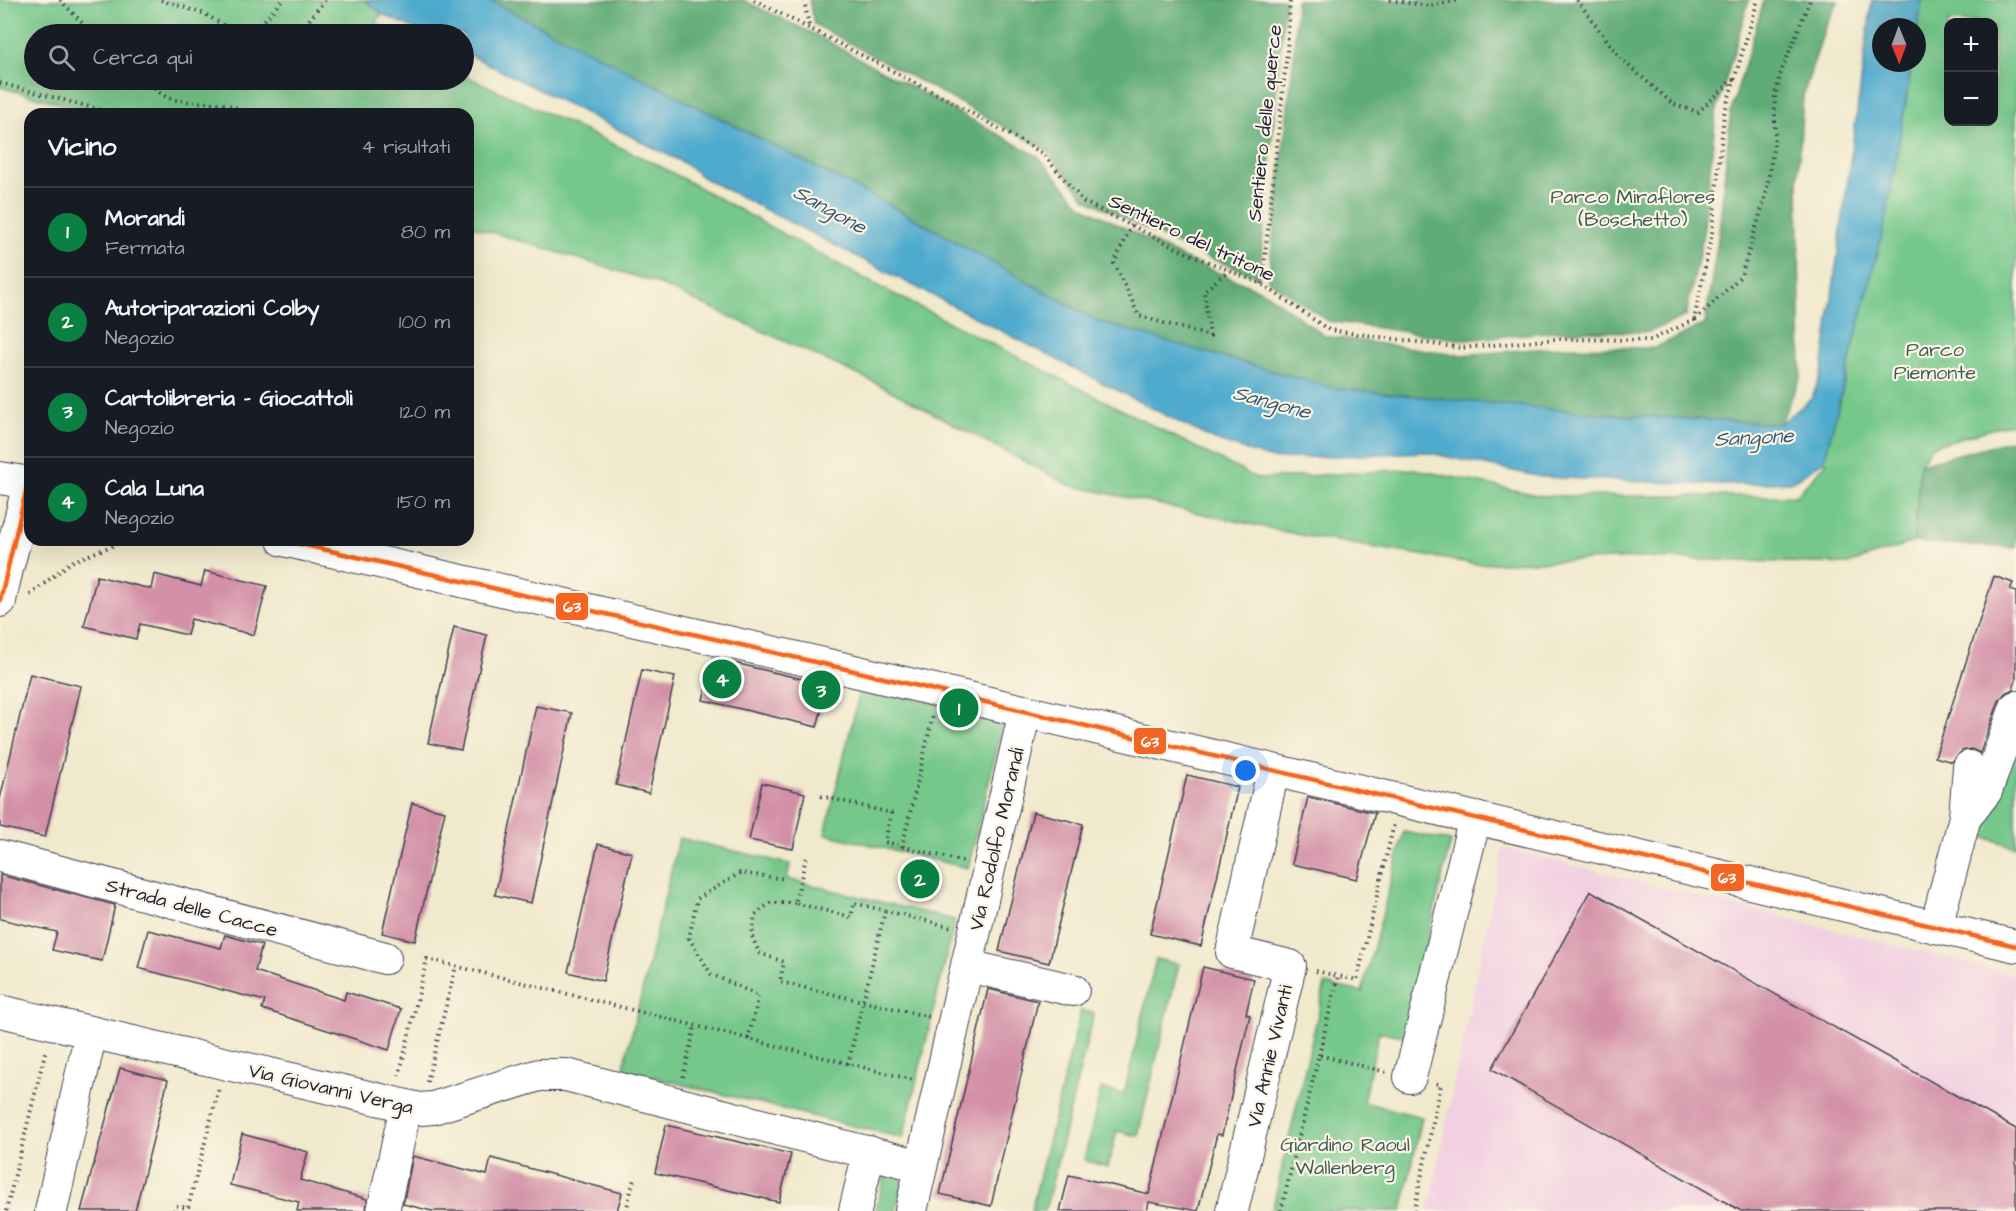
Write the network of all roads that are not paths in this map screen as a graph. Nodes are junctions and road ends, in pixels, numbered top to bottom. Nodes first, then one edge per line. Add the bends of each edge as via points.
1 (17, 481) edge
2 (309, 546) edge
3 (2, 558) edge
4 (11, 601) edge
5 (2016, 706) edge
6 (1025, 711) junction
7 (1969, 767) dead end
8 (1274, 771) junction
9 (1965, 817) junction
10 (1474, 818) junction
11 (0, 856) edge
12 (1936, 927) junction
13 (2016, 946) edge
14 (385, 958) dead end
15 (967, 966) junction
16 (1073, 990) dead end
17 (0, 1011) edge
18 (91, 1032) junction
19 (1410, 1077) road end
20 (406, 1106) junction
21 (869, 1152) junction
22 (921, 1166) junction
23 (51, 1211) edge
24 (383, 1211) edge
25 (855, 1211) edge
26 (911, 1211) edge
27 (1232, 1211) edge

1 - 3 street via 20,524
2 - 6 street
3 - 4 street
5 - 9 street via 1986,791
6 - 8 street
6 - 15 street, Via Rodolfo Morandi
7 - 9 street
8 - 10 street
8 - 27 street, Via Annie Vivanti via 1232,952 1290,966
9 - 12 street
10 - 12 street
10 - 19 street
11 - 14 street, Strada delle Cacce
12 - 13 street
15 - 16 street
15 - 22 street, Via Rodolfo Morandi
17 - 18 street, Via Giovanni Verga
18 - 20 street, Via Giovanni Verga
18 - 23 street
20 - 21 street, Via Giovanni Verga via 433,1108 492,1088 552,1074
20 - 24 street
21 - 22 street
21 - 25 street
22 - 26 street, Via Rodolfo Morandi

